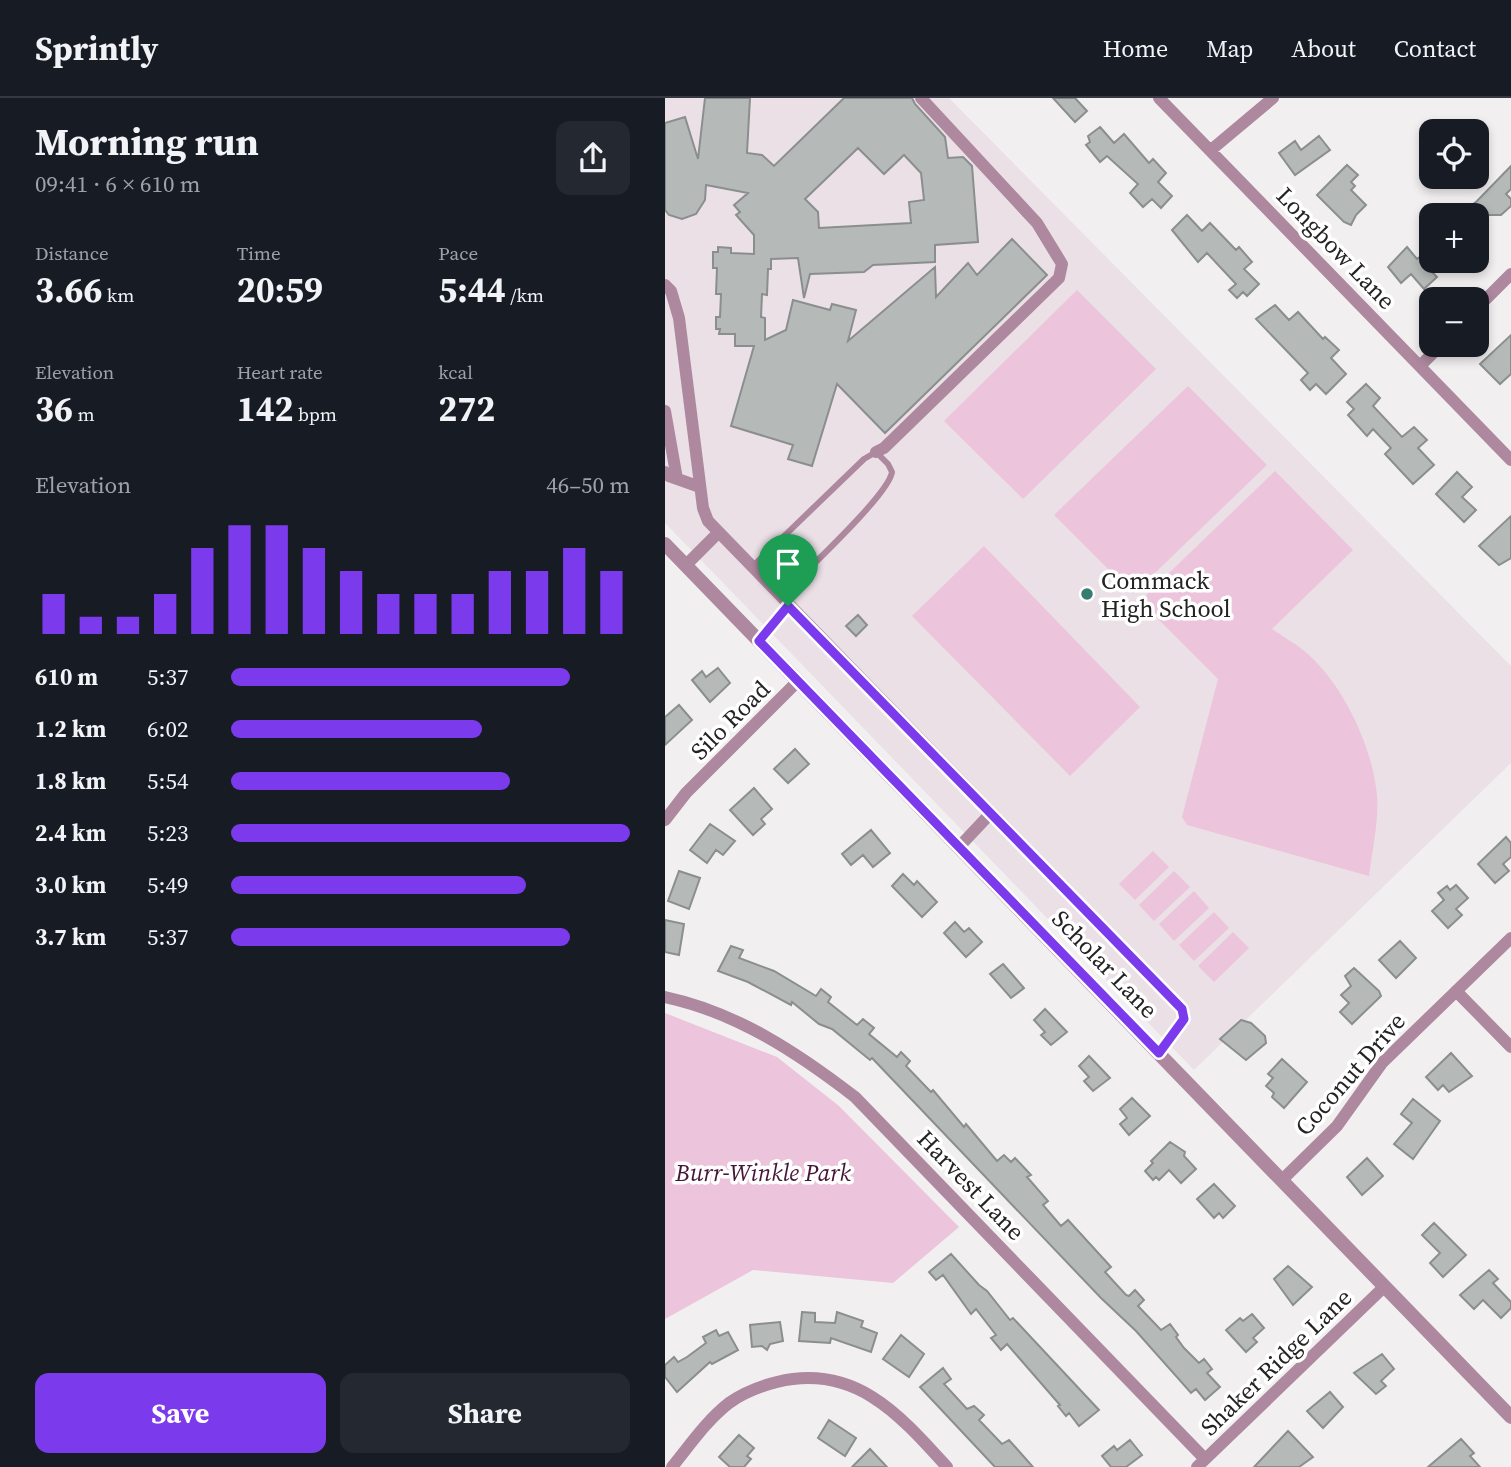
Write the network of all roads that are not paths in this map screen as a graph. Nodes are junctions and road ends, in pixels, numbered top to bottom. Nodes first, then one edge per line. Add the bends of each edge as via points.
1 (921, 98) edge
2 (1159, 98) edge
3 (1273, 98) edge
4 (1211, 150) junction
5 (1511, 274) edge
6 (665, 285) edge
7 (1489, 296) edge
8 (1429, 357) edge
9 (1421, 365) junction
10 (665, 411) edge
11 (876, 452) junction
12 (1511, 460) edge
13 (665, 472) edge
14 (677, 479) junction
15 (700, 487) junction
16 (718, 533) junction
17 (665, 544) edge
18 (686, 565) junction
19 (753, 566) junction
20 (784, 601) junction
21 (759, 641) junction
22 (799, 681) junction
23 (990, 814) junction
24 (665, 820) edge
25 (959, 847) junction
26 (1511, 938) edge
27 (1457, 991) junction
28 (665, 997) edge
29 (1511, 1047) edge
30 (1159, 1053) junction
31 (1282, 1180) junction
32 (1384, 1287) junction
33 (1511, 1417) edge
34 (1201, 1463) edge
35 (673, 1467) edge
36 (947, 1467) edge

1 - 11 street via 1038,223 1062,264 1059,278
2 - 4 street, Longbow Lane
3 - 4 street
4 - 9 street, Longbow Lane
5 - 7 street
6 - 15 street via 678,318
8 - 9 street
9 - 12 street, Longbow Lane
10 - 14 street
11 - 19 lane
11 - 20 lane via 888,464 891,480
13 - 14 street
14 - 15 street
15 - 16 street via 705,515
16 - 18 street
16 - 19 street
17 - 18 street, Scholar Lane
18 - 21 street, Scholar Lane
19 - 20 street
20 - 21 street
20 - 23 street
21 - 22 street, Scholar Lane
22 - 24 street, Silo Road via 686,793
22 - 25 street, Scholar Lane
23 - 25 street
23 - 30 street via 1182,1009 1184,1019
25 - 30 street, Scholar Lane
26 - 27 street, Coconut Drive
27 - 29 street
27 - 31 street, Coconut Drive via 1382,1063 1337,1126
28 - 34 street, Harvest Lane via 695,1003 761,1033 855,1097
30 - 31 street, Scholar Lane
31 - 32 street, Scholar Lane
32 - 33 street, Scholar Lane
32 - 34 street, Shaker Ridge Lane
35 - 36 street via 730,1402 762,1386 794,1378 828,1378 866,1391 906,1421

